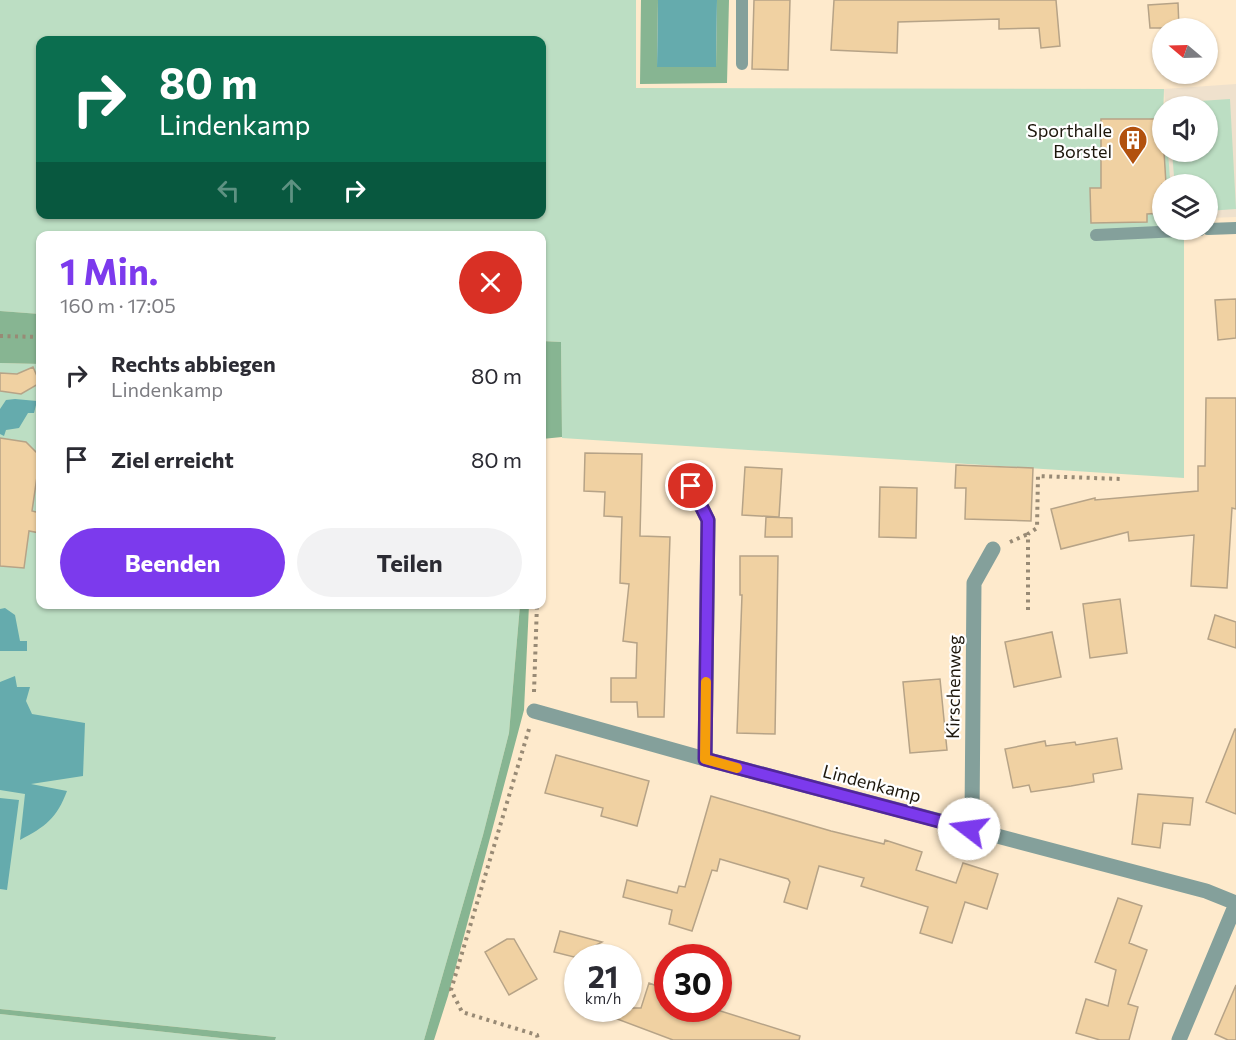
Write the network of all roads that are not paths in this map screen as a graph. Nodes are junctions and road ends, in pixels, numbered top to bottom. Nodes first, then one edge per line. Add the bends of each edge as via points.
1 (742, 0) edge
2 (742, 64) dead end
3 (1236, 228) edge
4 (1218, 229) edge
5 (1152, 232) edge
6 (1096, 235) dead end
7 (691, 486) dead end
8 (993, 549) dead end
9 (534, 711) road end
10 (705, 759) junction
11 (969, 829) junction
12 (1236, 903) edge
13 (1179, 1040) edge

1 - 2 lane
3 - 4 lane
5 - 6 lane
7 - 10 street via 708,520
8 - 11 street, Kirschenweg via 974,584
9 - 10 street, Lindenkamp
10 - 11 street, Lindenkamp
11 - 12 street, Lindenkamp via 1206,891
12 - 13 street

